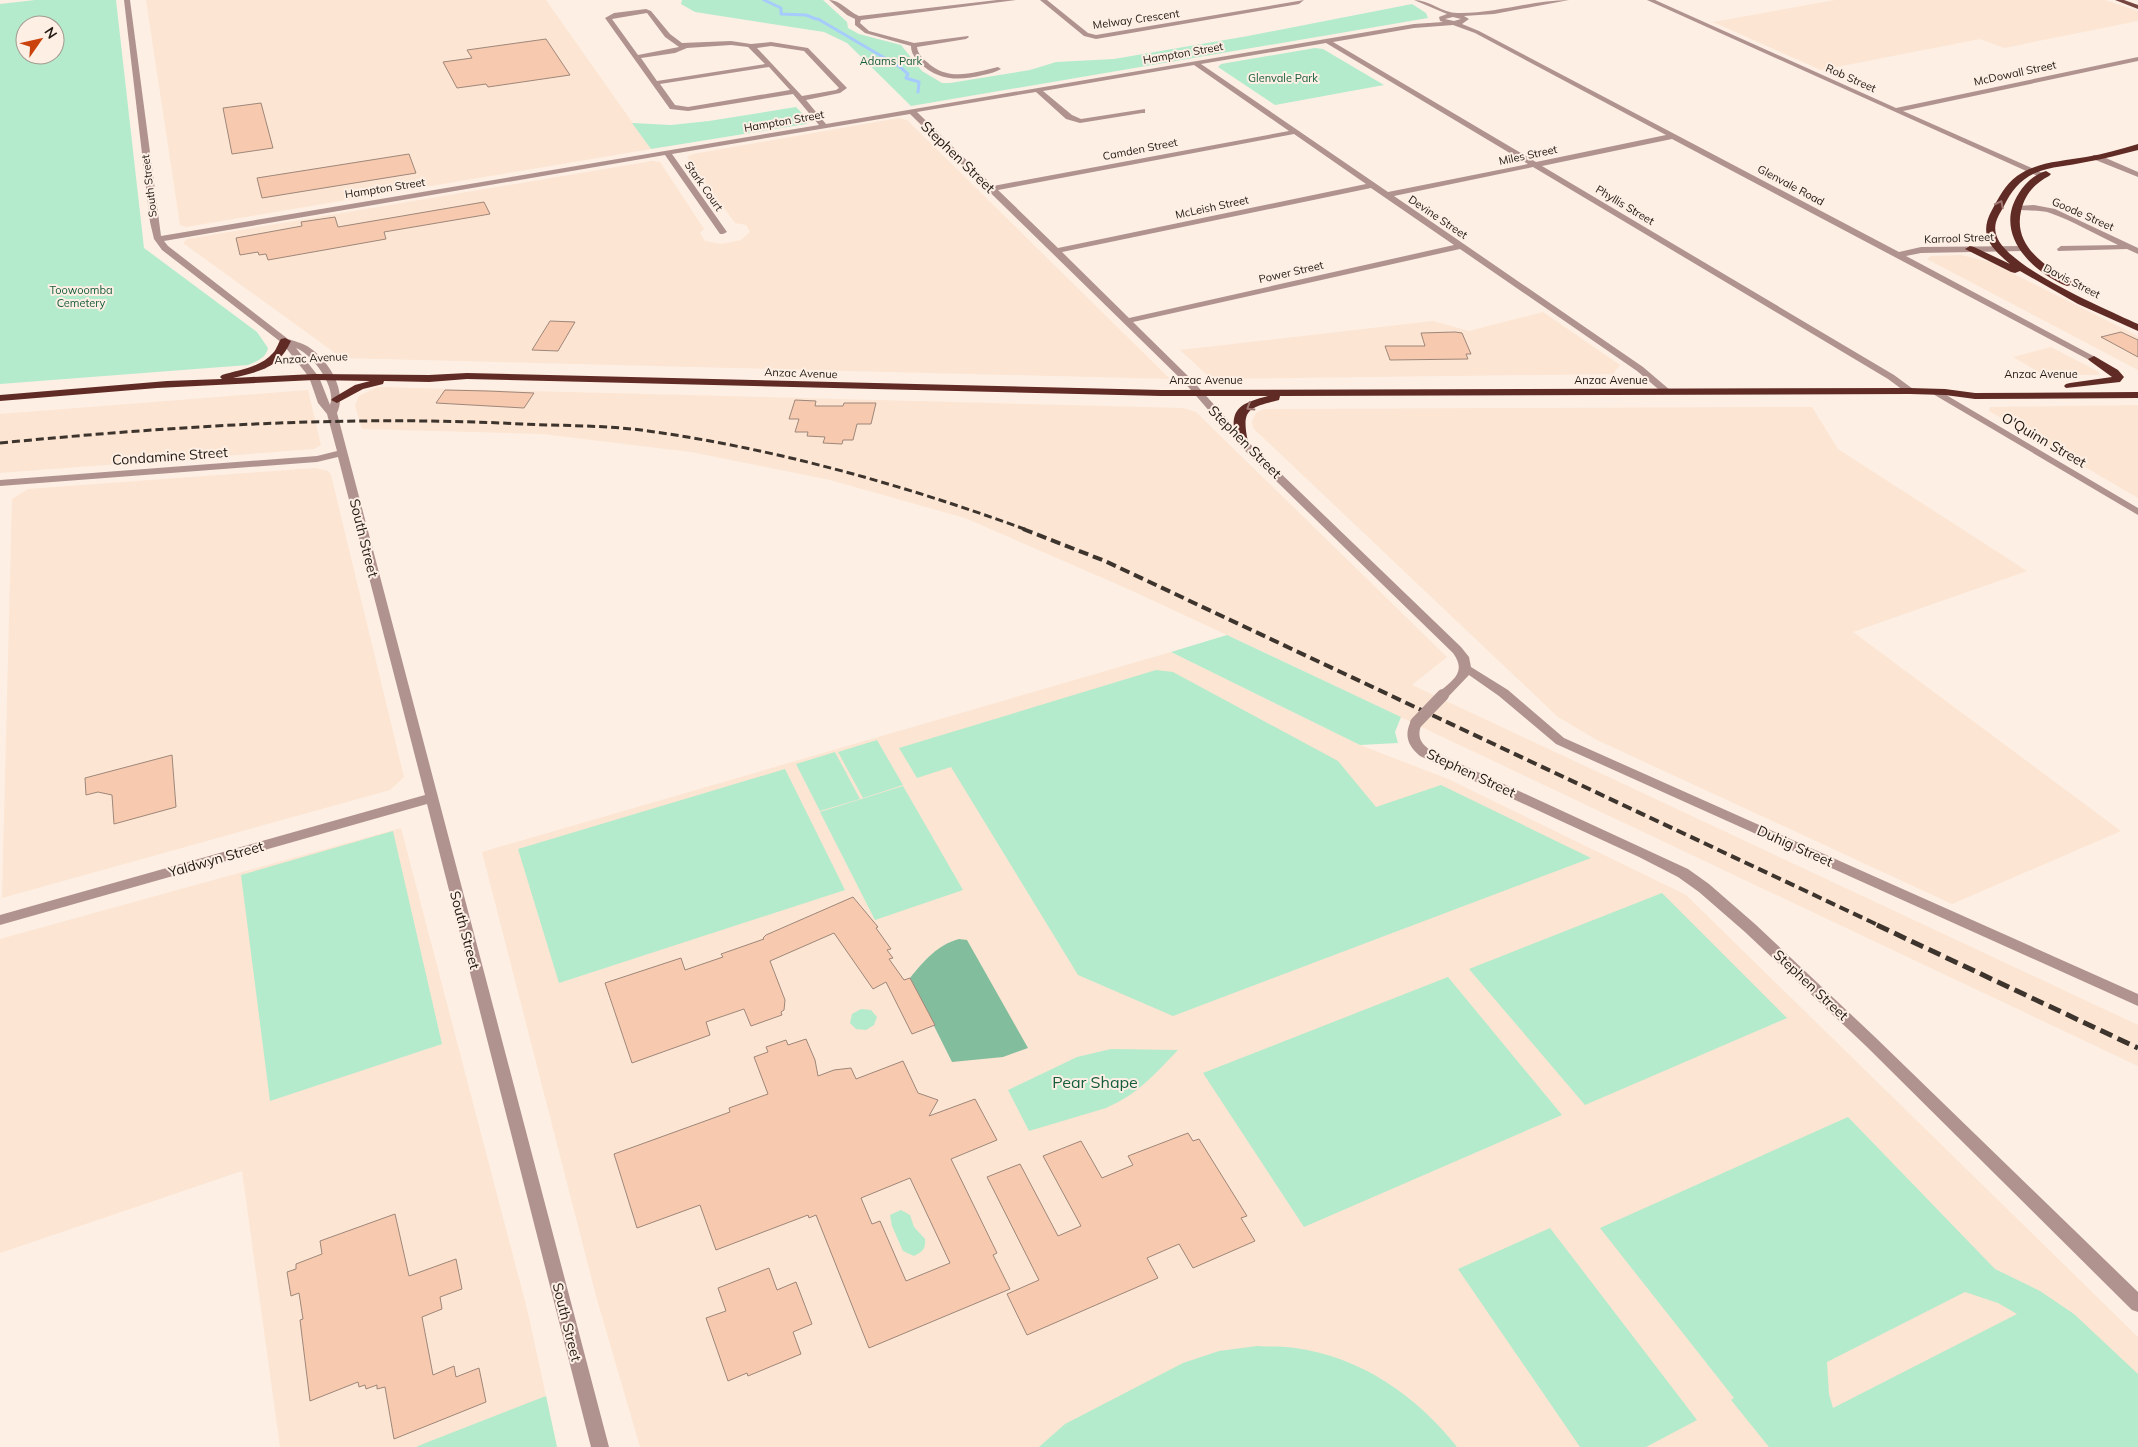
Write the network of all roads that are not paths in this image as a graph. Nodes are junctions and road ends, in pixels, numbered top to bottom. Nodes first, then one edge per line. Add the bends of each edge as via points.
1 (127, 0) edge
2 (832, 0) edge
3 (1013, 0) edge
4 (1043, 0) edge
5 (1301, 0) edge
6 (1417, 0) edge
7 (1566, 0) edge
8 (1650, 0) edge
9 (2118, 0) edge
10 (1425, 4) junction
11 (2138, 7) edge
12 (1494, 12) junction
13 (1455, 15) junction
14 (1441, 17) junction
15 (858, 18) junction
16 (1465, 20) junction
17 (1451, 23) junction
18 (1414, 26) junction
19 (1477, 32) junction
20 (966, 37) dead end
21 (1327, 40) junction
22 (914, 45) junction
23 (686, 46) junction
24 (752, 46) junction
25 (637, 57) junction
26 (2138, 59) edge
27 (1195, 63) junction
28 (769, 65) junction
29 (998, 69) dead end
30 (656, 83) junction
31 (1038, 90) junction
32 (793, 92) junction
33 (800, 99) junction
34 (910, 110) junction
35 (1896, 110) junction
36 (1142, 112) dead end
37 (823, 125) junction
38 (1294, 132) junction
39 (1674, 136) junction
40 (2138, 147) edge
41 (667, 152) junction
42 (2096, 157) junction
43 (2079, 161) junction
44 (1537, 165) junction
45 (2032, 172) junction
46 (2138, 175) edge
47 (2042, 176) junction
48 (1372, 185) junction
49 (991, 189) junction
50 (1387, 195) junction
51 (2016, 208) junction
52 (723, 232) dead end
53 (158, 239) junction
54 (1461, 246) junction
55 (1999, 248) junction
56 (2022, 248) junction
57 (1970, 249) junction
58 (2061, 249) dead end
59 (2134, 249) edge
60 (1056, 251) junction
61 (1898, 255) junction
62 (2040, 279) junction
63 (2138, 318) edge
64 (1126, 321) junction
65 (2138, 328) edge
66 (285, 340) junction
67 (2094, 359) joint
68 (312, 373) junction
69 (327, 373) junction
70 (226, 376) junction
71 (467, 376) junction
72 (400, 378) junction
73 (158, 385) junction
74 (2070, 386) junction
75 (2138, 386) edge
76 (1910, 391) junction
77 (1667, 392) junction
78 (1940, 392) junction
79 (1196, 393) junction
80 (1314, 393) junction
81 (2138, 395) edge
82 (0, 398) edge
83 (337, 400) junction
84 (332, 413) junction
85 (1242, 442) junction
86 (342, 453) junction
87 (0, 483) edge
88 (2138, 512) edge
89 (1466, 669) junction
90 (431, 798) junction
91 (0, 920) edge
92 (2138, 1000) edge
93 (2138, 1304) edge
94 (600, 1447) edge

1 - 53 street, South Street
2 - 15 street
3 - 15 street
4 - 5 street, Melway Crescent via 1086,35 1096,37 1233,15
6 - 10 street
7 - 12 street
8 - 35 street, Rob Street
9 - 11 main road
10 - 13 street
10 - 14 street
12 - 13 street
12 - 16 street
13 - 14 street, Hampton Street
13 - 16 street
14 - 17 street, Glenvale Road
14 - 18 street, Hampton Street
15 - 22 street via 857,24 864,30
16 - 17 street, Hampton Street
16 - 19 street, Glenvale Road
17 - 18 street, Hampton Street
17 - 19 street, Glenvale Road
18 - 21 street, Hampton Street
19 - 39 street, Glenvale Road
20 - 22 street
21 - 27 street, Hampton Street
21 - 44 street, Phyllis Street
22 - 29 street via 914,51 930,70 945,77
23 - 24 street via 727,42
23 - 25 street
23 - 25 street via 673,42 650,12 609,16
24 - 28 street
24 - 33 street via 771,44 806,49 843,88 838,92
25 - 30 street
26 - 35 street, McDowall Street
27 - 31 street, Hampton Street
27 - 38 street, Devine Street
28 - 30 street
28 - 32 street
30 - 32 street via 673,107 679,109
31 - 34 street, Hampton Street
31 - 36 street via 1069,117 1080,121
32 - 33 street
33 - 37 street
34 - 37 street, Hampton Street
34 - 49 street, Stephen Street
35 - 45 street, Rob Street
37 - 41 street, Hampton Street
38 - 48 street, Devine Street
38 - 49 street, Camden Street
39 - 44 street, Miles Street
39 - 61 street, Glenvale Road
40 - 42 highway
41 - 52 street, Stark Court
41 - 53 street, Hampton Street
42 - 43 highway
42 - 46 street
43 - 45 highway
43 - 47 highway
44 - 50 street, Miles Street
44 - 76 street, Phyllis Street
45 - 47 street, Rob Street
55 -> 45 highway via 1990,231 1991,220 2007,190
47 - 51 highway via 2023,192
48 - 50 street, Devine Street
48 - 60 street, McLeish Street
49 - 60 street, Stephen Street
50 - 54 street, Devine Street
51 - 56 highway via 2014,231
51 - 59 street, Goode Street via 2046,209
53 - 66 street, South Street via 170,252
54 - 64 street, Power Street
54 - 77 street, Devine Street via 1640,369
55 - 56 street, Karrool Street
55 - 57 street, Karrool Street
55 - 62 highway, Davis Street via 2013,262
56 - 63 highway, Davis Street via 2057,277
57 - 61 street, Karrool Street via 1922,250
57 - 62 highway
58 - 59 street
60 - 64 street, Stephen Street
61 - 67 street, Glenvale Road
62 - 65 highway, Davis Street
64 - 79 street, Stephen Street via 1187,380
66 - 68 street, South Street
66 - 69 street, South Street via 304,348
66 - 70 highway via 276,359
67 - 74 highway via 2114,372 2118,377 2116,380
68 - 69 highway, Anzac Avenue
68 - 70 highway, Anzac Avenue
68 - 73 highway, Anzac Avenue via 212,384
68 - 84 street, South Street via 323,403
69 - 71 highway, Anzac Avenue via 441,372
69 - 72 highway, Anzac Avenue
69 - 83 street, South Street
70 - 73 highway, Anzac Avenue
71 - 72 highway, Anzac Avenue
71 - 79 highway, Anzac Avenue
72 - 83 highway via 359,387
73 - 82 highway, Anzac Avenue
74 - 75 highway, Anzac Avenue
74 - 78 highway, Anzac Avenue via 1967,387
76 - 77 highway, Anzac Avenue
76 - 78 highway, Anzac Avenue
77 - 80 highway, Anzac Avenue
78 - 81 highway, Anzac Avenue via 1975,396
78 - 88 street, O'Quinn Street
79 - 80 highway, Anzac Avenue
79 - 85 street, Stephen Street
80 -> 85 highway via 1280,396 1246,409 1238,424
83 - 84 street
84 - 86 street, South Street
85 - 89 street, Stephen Street via 1457,650 1465,660
86 - 87 street, Condamine Street via 317,459
86 - 90 street, South Street
89 - 92 street, Duhig Street via 1492,683 1560,741
89 - 93 street, Stephen Street, bridge via 1416,723 1411,732 1417,747 1684,873 1704,888 1864,1036
90 - 91 street, Yaldwyn Street
90 - 94 street, South Street

